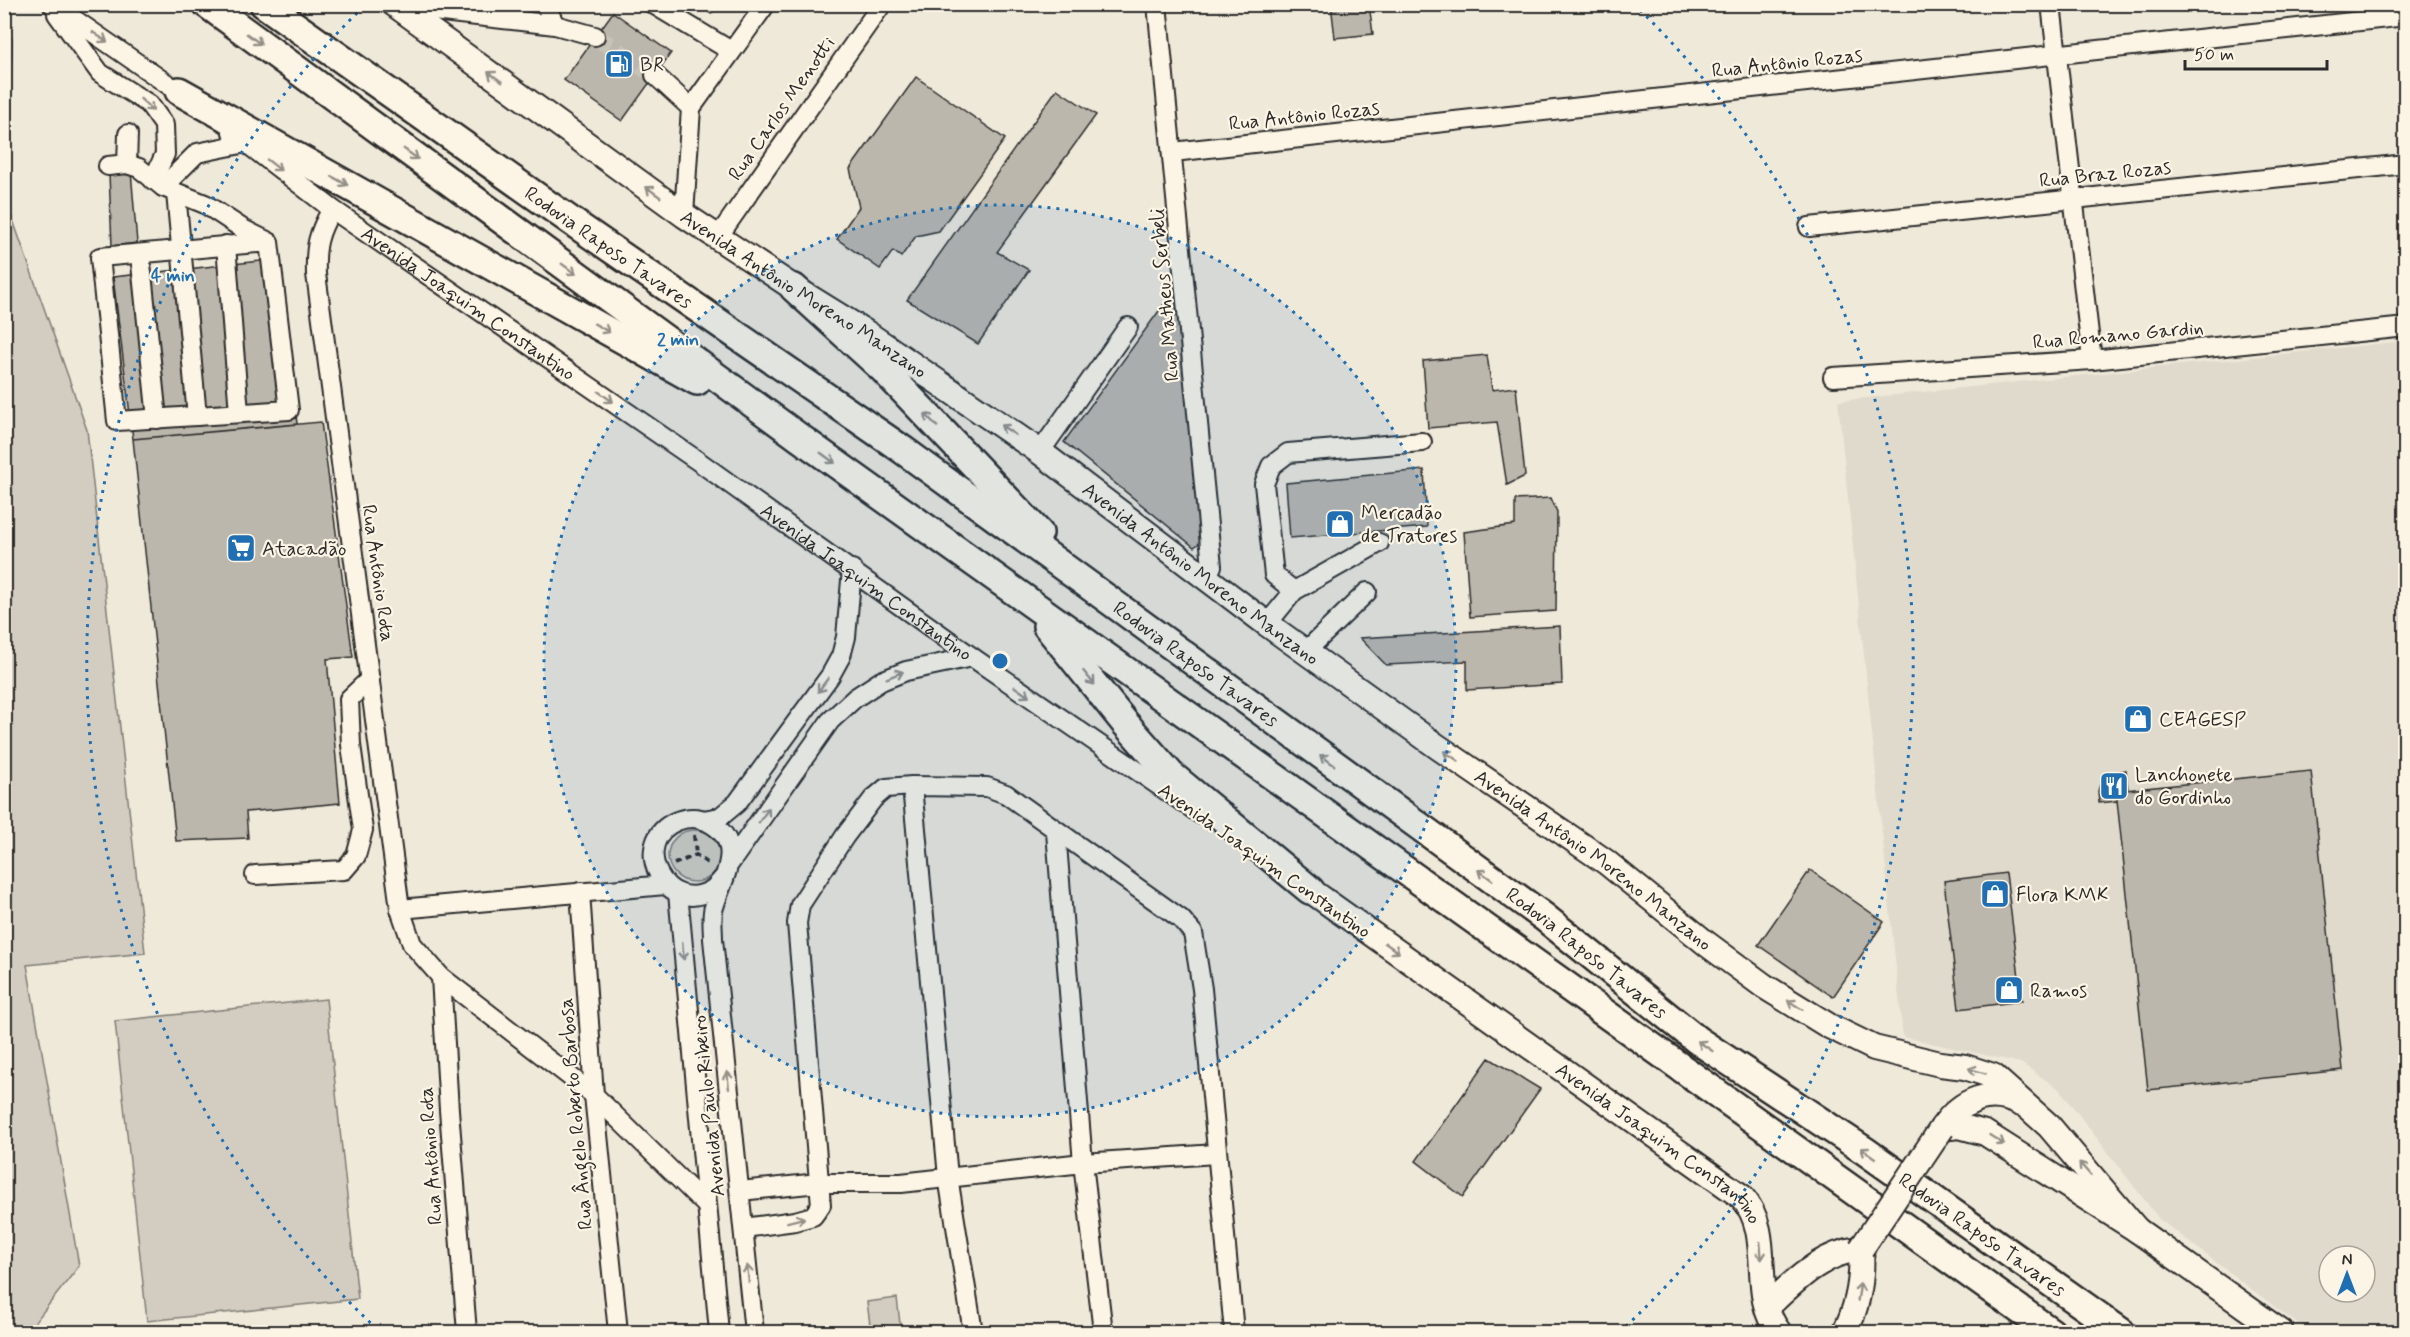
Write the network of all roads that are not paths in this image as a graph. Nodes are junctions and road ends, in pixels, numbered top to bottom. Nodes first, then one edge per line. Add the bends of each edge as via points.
1 (51, 4) edge
2 (207, 4) edge
3 (264, 4) edge
4 (545, 4) edge
5 (653, 4) edge
6 (766, 4) edge
7 (882, 4) edge
8 (1157, 4) edge
9 (2051, 4) edge
10 (396, 6) edge
11 (2406, 16) edge
12 (555, 25) junction
13 (595, 36) tunnel mouth
14 (731, 51) junction
15 (2056, 54) junction
16 (655, 75) tunnel mouth
17 (179, 92) junction
18 (691, 108) junction
19 (128, 134) dead end
20 (246, 143) junction
21 (1173, 152) junction
22 (127, 164) junction
23 (2406, 164) edge
24 (108, 166) dead end
25 (164, 187) junction
26 (2074, 199) junction
27 (332, 209) junction
28 (684, 215) junction
29 (1809, 227) dead end
30 (718, 237) junction
31 (268, 242) junction
32 (226, 245) junction
33 (181, 251) junction
34 (140, 254) junction
35 (794, 288) junction
36 (1128, 327) dead end
37 (2406, 327) edge
38 (2092, 360) junction
39 (1833, 377) dead end
40 (239, 413) junction
41 (197, 416) junction
42 (157, 419) junction
43 (800, 438) junction
44 (1422, 442) dead end
45 (1040, 452) junction
46 (1379, 543) dead end
47 (852, 569) junction
48 (1206, 579) junction
49 (1294, 591) junction
50 (1367, 592) dead end
51 (1026, 600) junction
52 (1267, 624) junction
53 (1306, 651) junction
54 (972, 657) junction
55 (370, 679) junction
56 (1223, 684) junction
57 (912, 786) junction
58 (703, 820) junction
59 (1056, 832) junction
60 (728, 869) junction
61 (255, 875) dead end
62 (666, 883) junction
63 (1310, 890) junction
64 (580, 892) junction
65 (400, 909) junction
66 (441, 977) junction
67 (594, 1095) junction
68 (2023, 1105) junction
69 (1942, 1128) junction
70 (1216, 1154) junction
71 (1083, 1163) junction
72 (948, 1177) junction
73 (819, 1183) junction
74 (740, 1191) junction
75 (706, 1206) junction
76 (744, 1228) junction
77 (2137, 1230) junction
78 (1861, 1249) junction
79 (1773, 1325) edge
80 (467, 1332) edge
81 (618, 1332) edge
82 (719, 1332) edge
83 (754, 1332) edge
84 (973, 1332) edge
85 (1103, 1332) edge
86 (1233, 1332) edge
87 (1845, 1332) edge
88 (2051, 1332) edge
89 (2121, 1332) edge
90 (2281, 1332) edge

1 -> 17 street, Avenida Joaquim Constantino
1 -> 25 street via 100,73 149,104 164,125
2 -> 43 highway, Rodovia Raposo Tavares
3 - 56 highway, Rodovia Raposo Tavares via 903,450
4 - 12 street
5 - 14 street
6 - 14 street
7 - 30 street, Rua Carlos Menotti
8 - 21 street, Rua Matheus Serbeli
9 - 15 street
10 - 12 street
28 -> 10 main road, Avenida Antônio Moreno Manzano
11 - 15 street, Rua Antônio Rozas
12 - 13 street
14 - 18 street
15 - 21 street, Rua Antônio Rozas
15 - 26 street
16 - 18 street
17 - 20 street, Avenida Joaquim Constantino
17 -> 43 highway
18 - 28 street
19 - 22 street
20 - 25 street via 197,153
20 -> 27 street, Avenida Joaquim Constantino
21 - 48 street, Rua Matheus Serbeli via 1212,566
22 - 24 street
22 - 25 street
23 - 26 street, Rua Braz Rozas
25 - 31 street via 205,204
25 - 33 street
26 - 29 street, Rua Braz Rozas
26 - 38 street
27 -> 47 street, Avenida Joaquim Constantino
27 - 55 street, Rua Antônio Rota via 315,248 316,274
28 - 30 main road, Avenida Antônio Moreno Manzano
30 - 35 main road, Avenida Antônio Moreno Manzano
31 - 32 street
31 - 40 street via 289,410
32 - 33 street
32 - 40 street
33 - 34 street
33 - 41 street
34 - 42 street
34 - 42 street via 100,257 117,421
45 -> 35 main road, Avenida Antônio Moreno Manzano
56 -> 35 highway via 1030,526 883,369
36 - 45 street
37 - 38 street, Rua Romano Gardin
38 - 39 street, Rua Romano Gardin
40 - 41 street
41 - 42 street
43 -> 51 highway, Rodovia Raposo Tavares
44 - 49 street via 1288,453 1271,466 1264,484 1274,575
45 - 48 main road, Avenida Antônio Moreno Manzano
46 - 49 street
47 - 54 street, Avenida Joaquim Constantino
47 -> 58 street via 846,637 830,676 736,803 720,817
48 - 52 main road, Avenida Antônio Moreno Manzano
49 - 52 street
50 - 53 street
51 -> 63 highway via 1171,775
51 - 88 highway, Rodovia Raposo Tavares
52 - 53 main road, Avenida Antônio Moreno Manzano
68 -> 53 main road, Avenida Antônio Moreno Manzano via 1993,1076 1874,1048 1764,986 1606,862
60 -> 54 street, Avenida Paulo Ribeiro via 830,721 855,698 906,671
54 -> 63 street, Avenida Joaquim Constantino
55 - 61 street via 349,699 363,830 356,856 344,870
55 - 65 street, Rua Antônio Rota
89 -> 56 highway, Rodovia Raposo Tavares via 1864,1151 1697,1041 1544,917
57 - 59 street via 997,790
57 - 72 street
57 - 73 street via 892,786 879,792 845,836 797,912
58 - 60 street via 725,836 730,849
58 - 62 street via 677,821 664,829 656,842 653,857
59 - 70 street via 1181,920 1193,933 1202,989
59 - 71 street
60 - 62 street via 713,889 696,895
74 -> 60 street, Avenida Paulo Ribeiro via 713,939 713,909
62 - 64 street
62 -> 75 street
63 -> 79 main road, Avenida Joaquim Constantino via 1742,1197 1758,1222
64 - 65 street
64 - 67 street, Rua Ângelo Roberto Barbosa
65 - 66 street, Rua Antônio Rota via 412,944
66 - 67 street
66 - 80 street, Rua Antônio Rota
67 - 75 street
67 - 81 street, Rua Ângelo Roberto Barbosa
68 - 69 main road, Avenida Antônio Moreno Manzano via 2008,1097 1986,1097 1956,1111
77 -> 68 main road, Avenida Antônio Moreno Manzano via 2049,1126
69 -> 77 main road, Avenida Antônio Moreno Manzano via 1959,1126 1985,1133
69 - 78 main road, bridge
70 - 71 street
70 - 86 street
71 - 72 street
71 - 85 street
72 - 73 street via 900,1183
72 - 84 street
73 - 74 street
76 -> 73 street via 813,1215 821,1205
74 - 76 street, Avenida Paulo Ribeiro
75 - 82 street
83 -> 76 street, Avenida Paulo Ribeiro
77 - 90 main road, Avenida Antônio Moreno Manzano
78 - 79 main road via 1849,1250 1797,1277
87 -> 78 main road via 1857,1300

